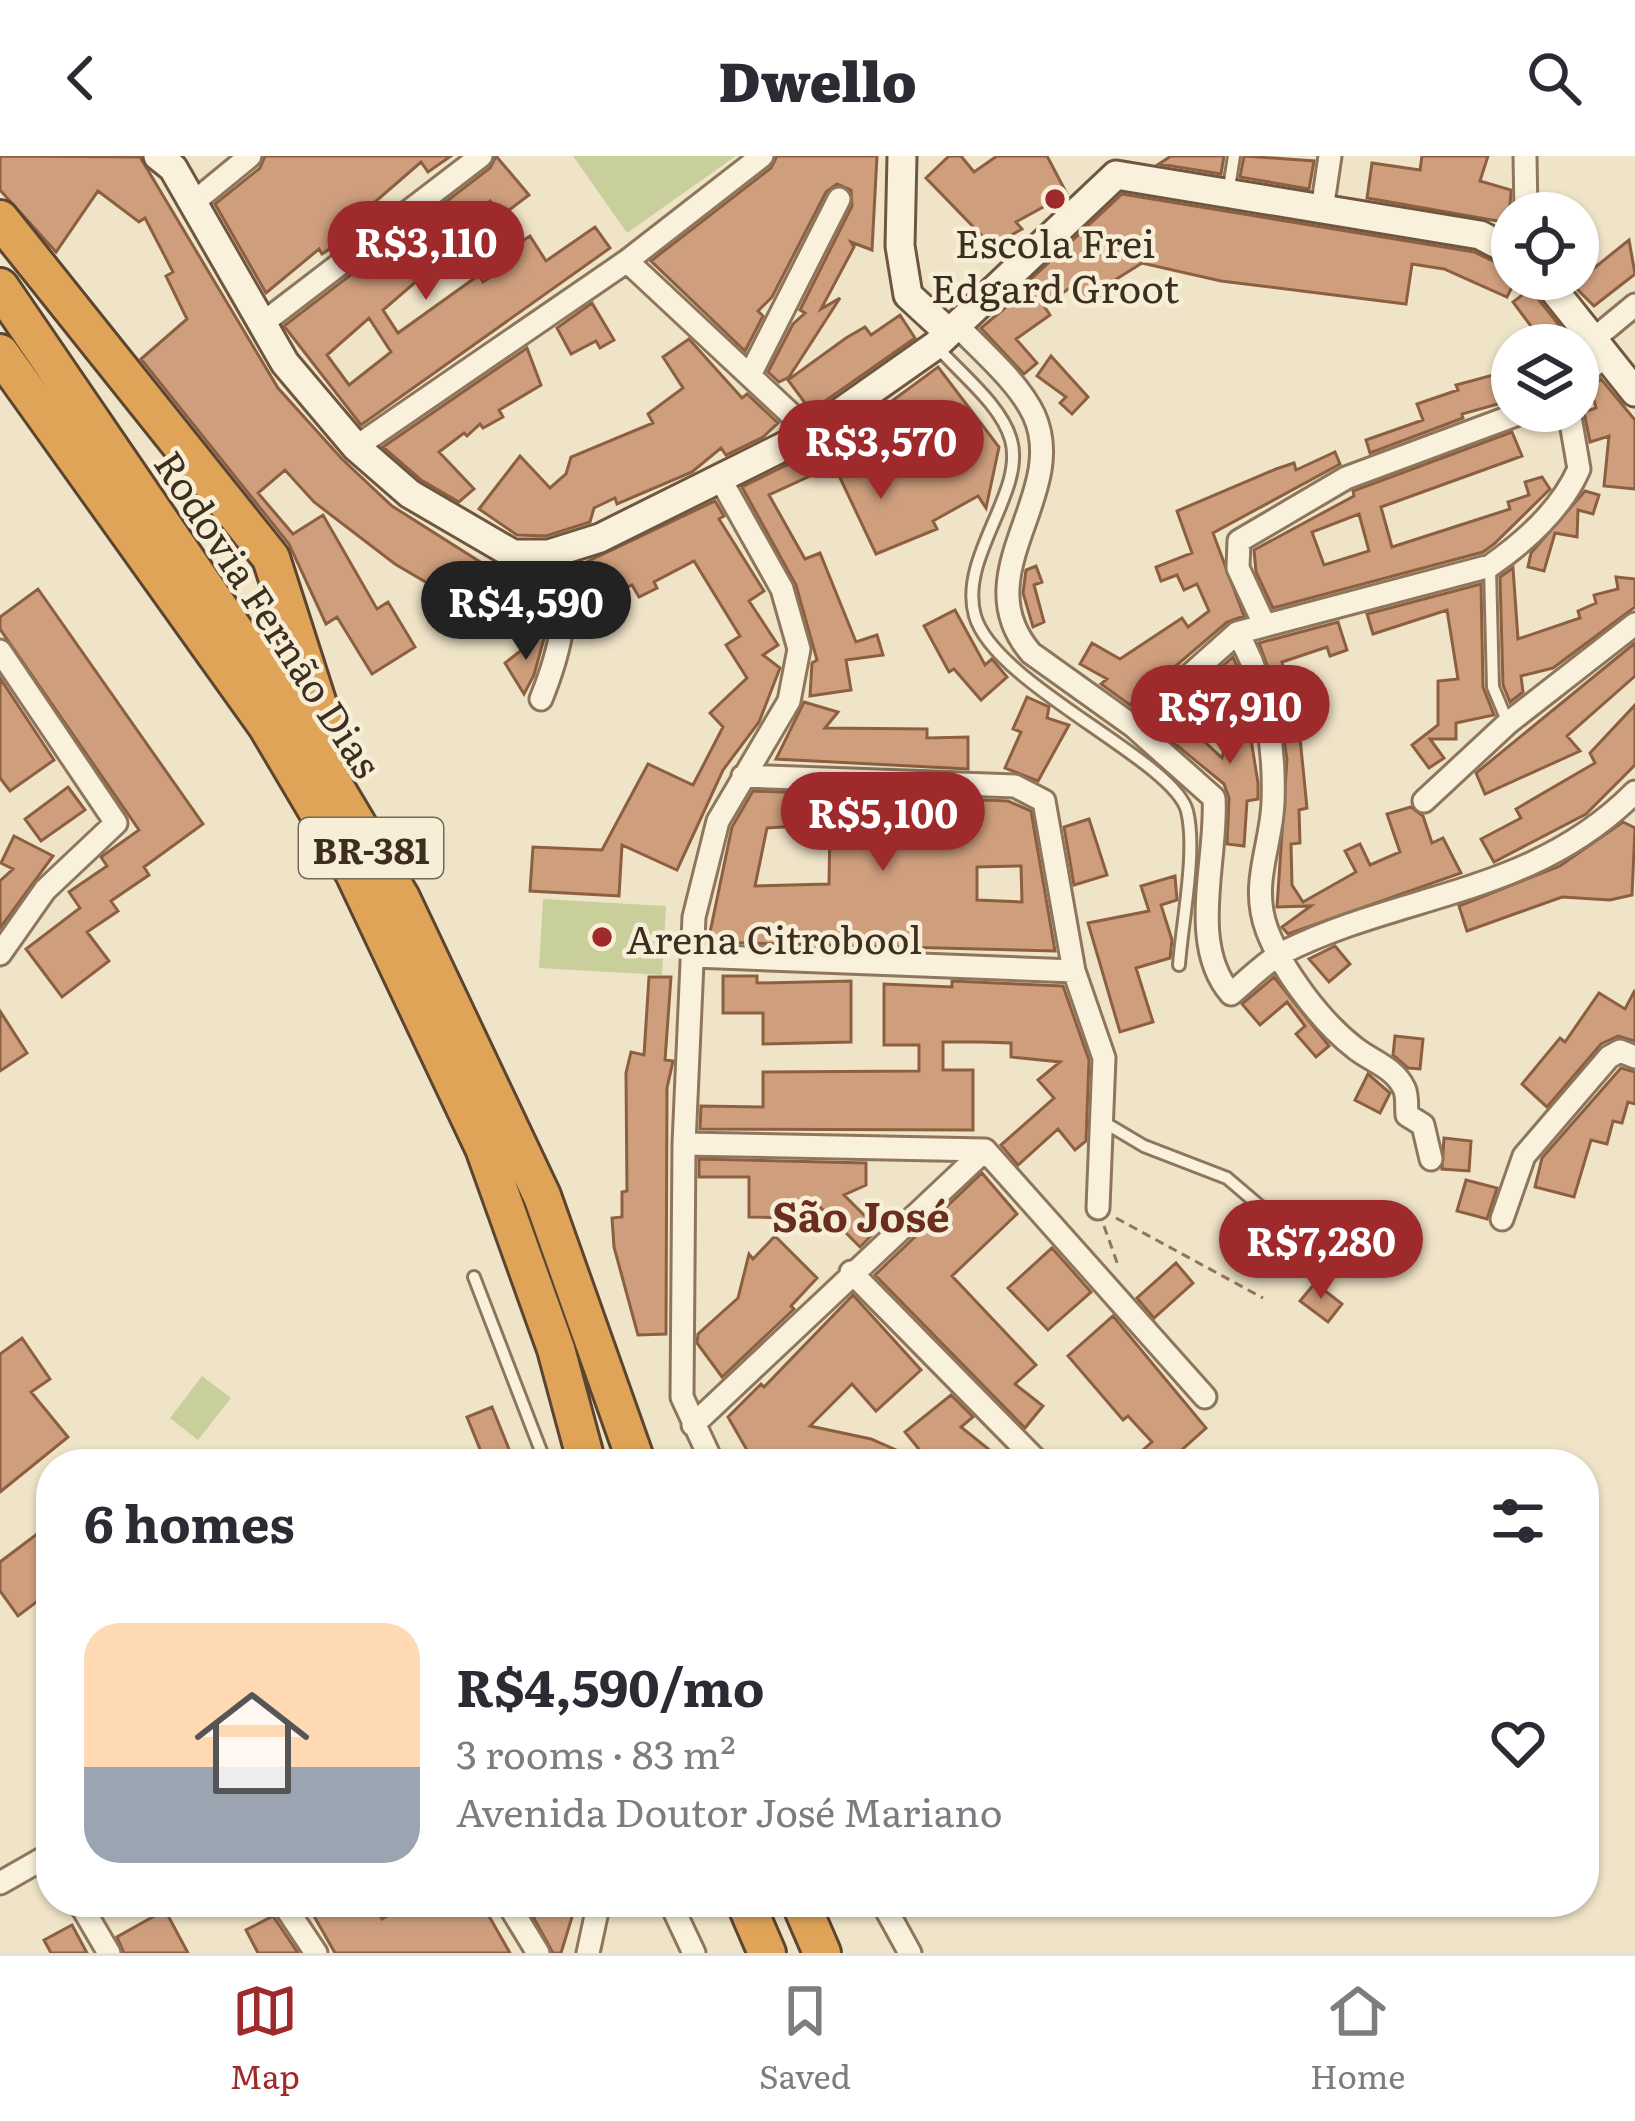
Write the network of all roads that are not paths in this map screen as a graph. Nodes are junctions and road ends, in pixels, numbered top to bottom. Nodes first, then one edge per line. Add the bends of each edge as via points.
1 (158, 156) edge
2 (250, 156) edge
3 (481, 156) edge
4 (762, 156) edge
5 (902, 156) edge
6 (1234, 156) edge
7 (1330, 156) edge
8 (1525, 156) edge
9 (1115, 165) edge
10 (1526, 192) edge
11 (1228, 194) junction
12 (839, 199) dead end
13 (194, 202) junction
14 (1322, 211) junction
15 (0, 219) edge
16 (1491, 241) edge
17 (627, 261) junction
18 (0, 287) edge
19 (1562, 300) edge
20 (1635, 305) edge
21 (262, 323) junction
22 (947, 334) junction
23 (1600, 346) junction
24 (1, 354) edge
25 (750, 375) junction
26 (1635, 392) edge
27 (1491, 424) edge
28 (1575, 432) edge
29 (811, 433) junction
30 (356, 447) junction
31 (722, 482) junction
32 (558, 552) junction
33 (1490, 566) junction
34 (1264, 623) junction
35 (1635, 624) edge
36 (1237, 633) junction
37 (0, 651) edge
38 (542, 699) dead end
39 (1508, 723) junction
40 (1132, 726) junction
41 (743, 776) junction
42 (1635, 792) edge
43 (1424, 801) dead end
44 (400, 898) junction
45 (0, 954) edge
46 (1280, 954) junction
47 (693, 956) junction
48 (1179, 965) dead end
49 (1074, 971) junction
50 (1635, 1057) edge
51 (1102, 1121) junction
52 (684, 1144) junction
53 (985, 1150) junction
54 (1431, 1159) dead end
55 (1098, 1208) road end
56 (1268, 1213) dead end
57 (1502, 1219) dead end
58 (851, 1272) junction
59 (474, 1277) dead end
60 (1205, 1397) dead end
61 (693, 1425) junction
62 (540, 1449) edge
63 (581, 1449) edge
64 (632, 1449) edge
65 (705, 1449) edge
66 (1025, 1449) edge
67 (36, 1863) edge
68 (0, 1883) edge
69 (88, 1917) edge
70 (292, 1917) edge
71 (516, 1917) edge
72 (595, 1917) edge
73 (677, 1917) edge
74 (751, 1917) edge
75 (806, 1917) edge
76 (890, 1917) edge
77 (109, 1953) edge
78 (316, 1953) edge
79 (538, 1953) edge
80 (588, 1953) edge
81 (694, 1953) edge
82 (767, 1953) edge
83 (822, 1953) edge
84 (910, 1953) edge

1 - 13 street
2 - 13 street
3 - 21 street
4 - 17 street
5 - 22 street via 908,295
6 - 11 lane
7 - 14 street
8 - 10 street
9 - 11 street
9 - 22 street
11 - 14 street
12 - 25 street
13 - 21 street
14 - 16 street
15 - 44 highway via 271,558 328,741 393,862
17 - 25 street
17 - 30 street
18 - 44 highway, Rodovia Fernão Dias / BR-381 via 291,712
19 - 23 street
20 - 23 street
21 - 30 street
22 - 29 street
22 - 40 street via 1016,390 1040,437 1004,597 1015,634
22 - 48 lane via 1013,445 973,585 975,614 987,641 1186,805
23 - 26 street
24 - 63 highway, Rodovia Fernão Dias / BR-381 via 267,726 354,873 484,1148 556,1349
25 - 29 street
27 - 34 street via 1346,478 1238,541 1238,568
28 - 33 street via 1581,456 1572,484
29 - 31 street
30 - 32 street via 410,494 513,554
31 - 32 street
31 - 41 street via 782,589 799,649 789,701
32 - 38 street via 567,608
33 - 34 street
33 - 39 lane via 1493,687
34 - 36 street
35 - 39 street
36 - 40 street
36 - 46 street via 1249,651 1268,740 1273,803 1259,870 1267,928
37 - 45 street via 116,823 45,890
39 - 43 street
40 - 46 street via 1214,798 1208,943 1220,981 1231,994
41 - 47 street via 718,821 694,917
41 - 49 street via 1015,787 1044,801
42 - 46 street via 1601,825 1490,883
44 - 64 highway, Rodovia Fernão Dias / BR-381 via 542,1196
46 - 54 street via 1352,1047 1393,1072 1407,1115 1423,1125
47 - 49 street
47 - 52 street
49 - 51 street via 1100,1040
50 - 57 street via 1609,1057 1524,1156
51 - 55 street
51 - 56 lane via 1227,1178
52 - 53 street
52 - 61 street via 682,1397
53 - 58 street
53 - 60 street
58 - 61 street
58 - 66 street
59 - 62 lane
61 - 65 street
67 - 68 street
69 - 77 street
70 - 78 street
71 - 79 street
72 - 80 street
73 - 81 street
74 - 82 highway
75 - 83 highway
76 - 84 street

